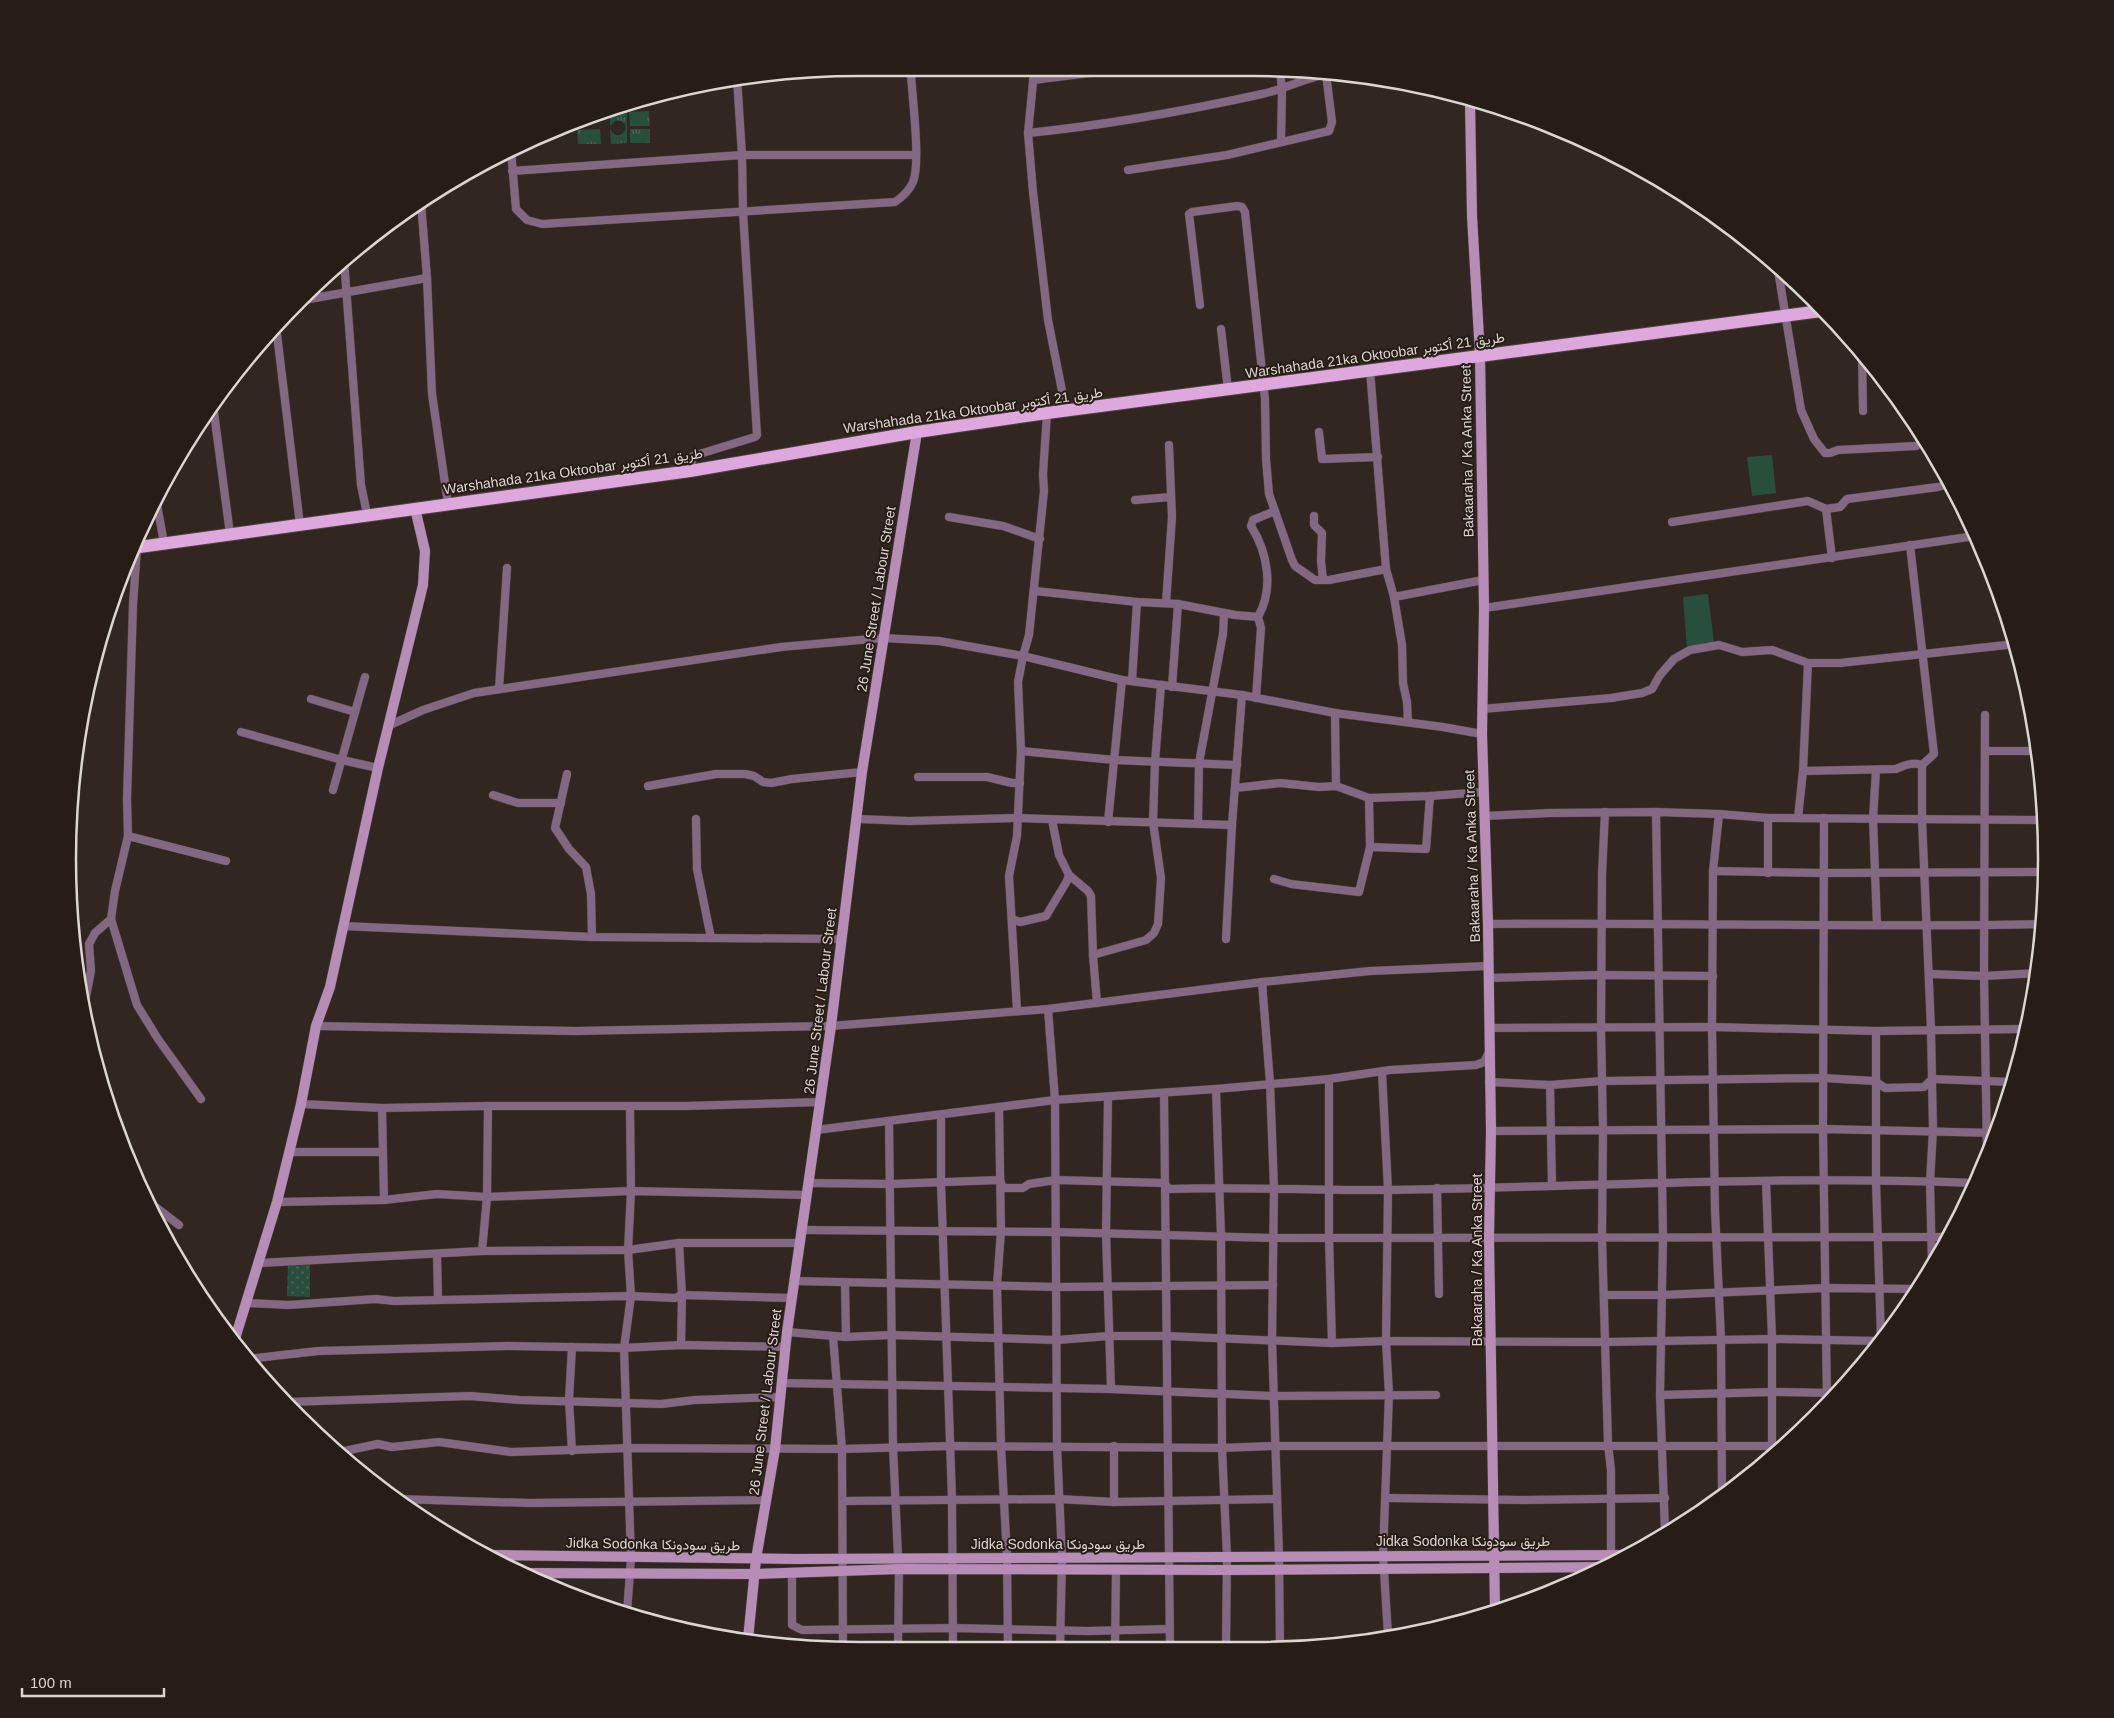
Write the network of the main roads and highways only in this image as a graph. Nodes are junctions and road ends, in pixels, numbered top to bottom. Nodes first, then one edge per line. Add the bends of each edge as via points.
1 (1814, 312) edge
2 (142, 547) edge

1 - 2 main road, Warshahada 21ka Oktoobar طريق 21 أكتوبر via 1047,413 690,471

